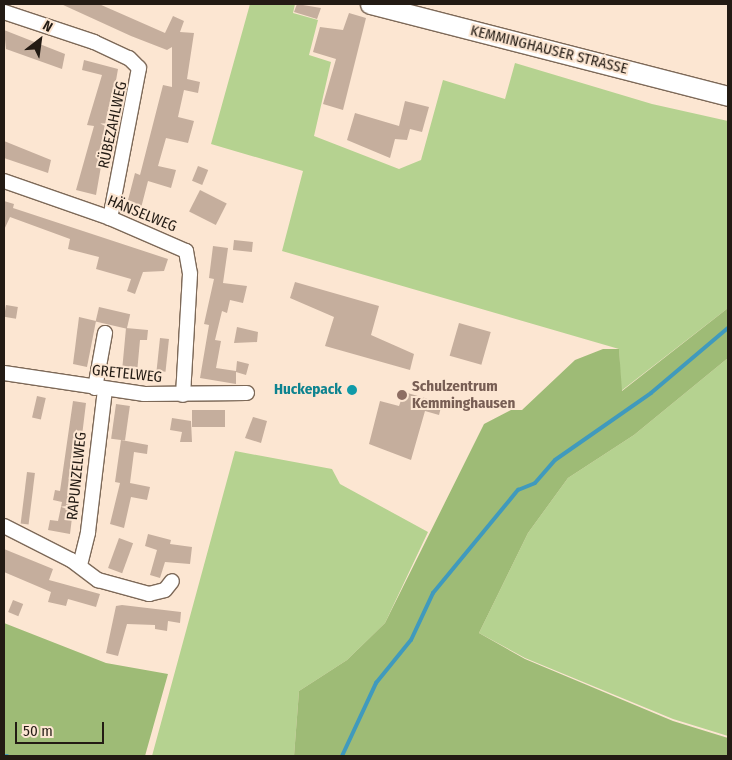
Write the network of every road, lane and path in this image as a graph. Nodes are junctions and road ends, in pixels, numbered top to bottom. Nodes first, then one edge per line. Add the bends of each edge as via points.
1 (370, 4) edge
2 (4, 12) edge
3 (728, 96) edge
4 (4, 181) edge
5 (110, 218) junction
6 (105, 333) dead end
7 (4, 373) edge
8 (100, 388) junction
9 (247, 393) dead end
10 (183, 395) junction
11 (4, 526) edge
12 (80, 565) junction
13 (172, 581) dead end

1 - 3 main road, KEMMINGHAUSER STRASSE
2 - 5 street, RÜBEZAHLWEG via 94,42 129,58 140,68
4 - 5 street, HÄNSELWEG
5 - 10 street, HÄNSELWEG via 179,246 189,256
6 - 8 street, RAPUNZELWEG
7 - 8 street, GRETELWEG
8 - 10 street, GRETELWEG
8 - 12 street, RAPUNZELWEG via 88,532
9 - 10 street, GRETELWEG
11 - 12 street
12 - 13 street via 98,580 149,594 158,594

